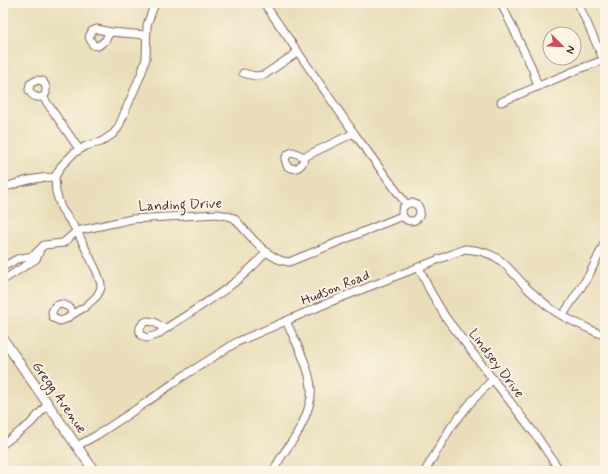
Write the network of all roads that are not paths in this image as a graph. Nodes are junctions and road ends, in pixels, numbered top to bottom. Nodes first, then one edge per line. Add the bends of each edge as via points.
1 (155, 3) edge
2 (264, 3) edge
3 (501, 3) edge
4 (578, 3) edge
5 (110, 32) dead end
6 (146, 35) junction
7 (298, 52) junction
8 (605, 62) edge
9 (243, 73) dead end
10 (538, 87) junction
11 (43, 97) dead end
12 (501, 102) dead end
13 (354, 133) junction
14 (80, 149) junction
15 (304, 157) dead end
16 (55, 177) junction
17 (3, 189) edge
18 (406, 204) junction
19 (402, 216) junction
20 (77, 231) junction
21 (605, 242) edge
22 (44, 245) junction
23 (266, 252) junction
24 (3, 268) edge
25 (419, 268) junction
26 (3, 280) edge
27 (73, 314) dead end
28 (563, 315) junction
29 (286, 321) junction
30 (165, 329) dead end
31 (605, 336) edge
32 (3, 339) edge
33 (493, 379) junction
34 (48, 404) junction
35 (3, 444) edge
36 (77, 446) junction
37 (94, 471) edge
38 (274, 471) edge
39 (425, 471) edge
40 (560, 471) edge

1 - 6 street
2 - 7 street, Landing Drive
3 - 10 street via 532,68
4 - 8 street
5 - 6 street
6 - 14 street via 146,58 142,72 118,128 101,142
7 - 9 street via 264,75
7 - 13 street, Landing Drive
8 - 10 street
10 - 12 street
11 - 14 street
13 - 15 street
13 - 18 street, Landing Drive
14 - 16 street via 65,161
16 - 17 street via 28,179
16 - 20 street via 61,208
18 - 19 street
18 - 19 street, Landing Drive via 413,203 418,206 420,214 413,221
19 - 23 street, Landing Drive via 293,261 280,260
20 - 22 street, Landing Drive via 63,243
20 - 23 street, Landing Drive via 132,218 223,215 234,218
20 - 27 street via 97,272 101,288 97,296
21 - 28 street via 589,274
22 - 24 street via 33,256 17,259
22 - 26 street via 36,259
23 - 30 street via 252,268 228,287
25 - 28 street, Hudson Road via 465,249 488,253 502,261 540,300
25 - 29 street, Hudson Road
25 - 33 street, Lindsey Drive via 446,318
28 - 31 street, Hudson Road
29 - 36 street, Hudson Road via 237,342
29 - 38 street via 305,363 311,396 299,430
32 - 34 street, Gregg Avenue
33 - 39 street via 461,414
33 - 40 street, Lindsey Drive
34 - 35 street via 30,424
34 - 36 street, Gregg Avenue
36 - 37 street, Gregg Avenue

